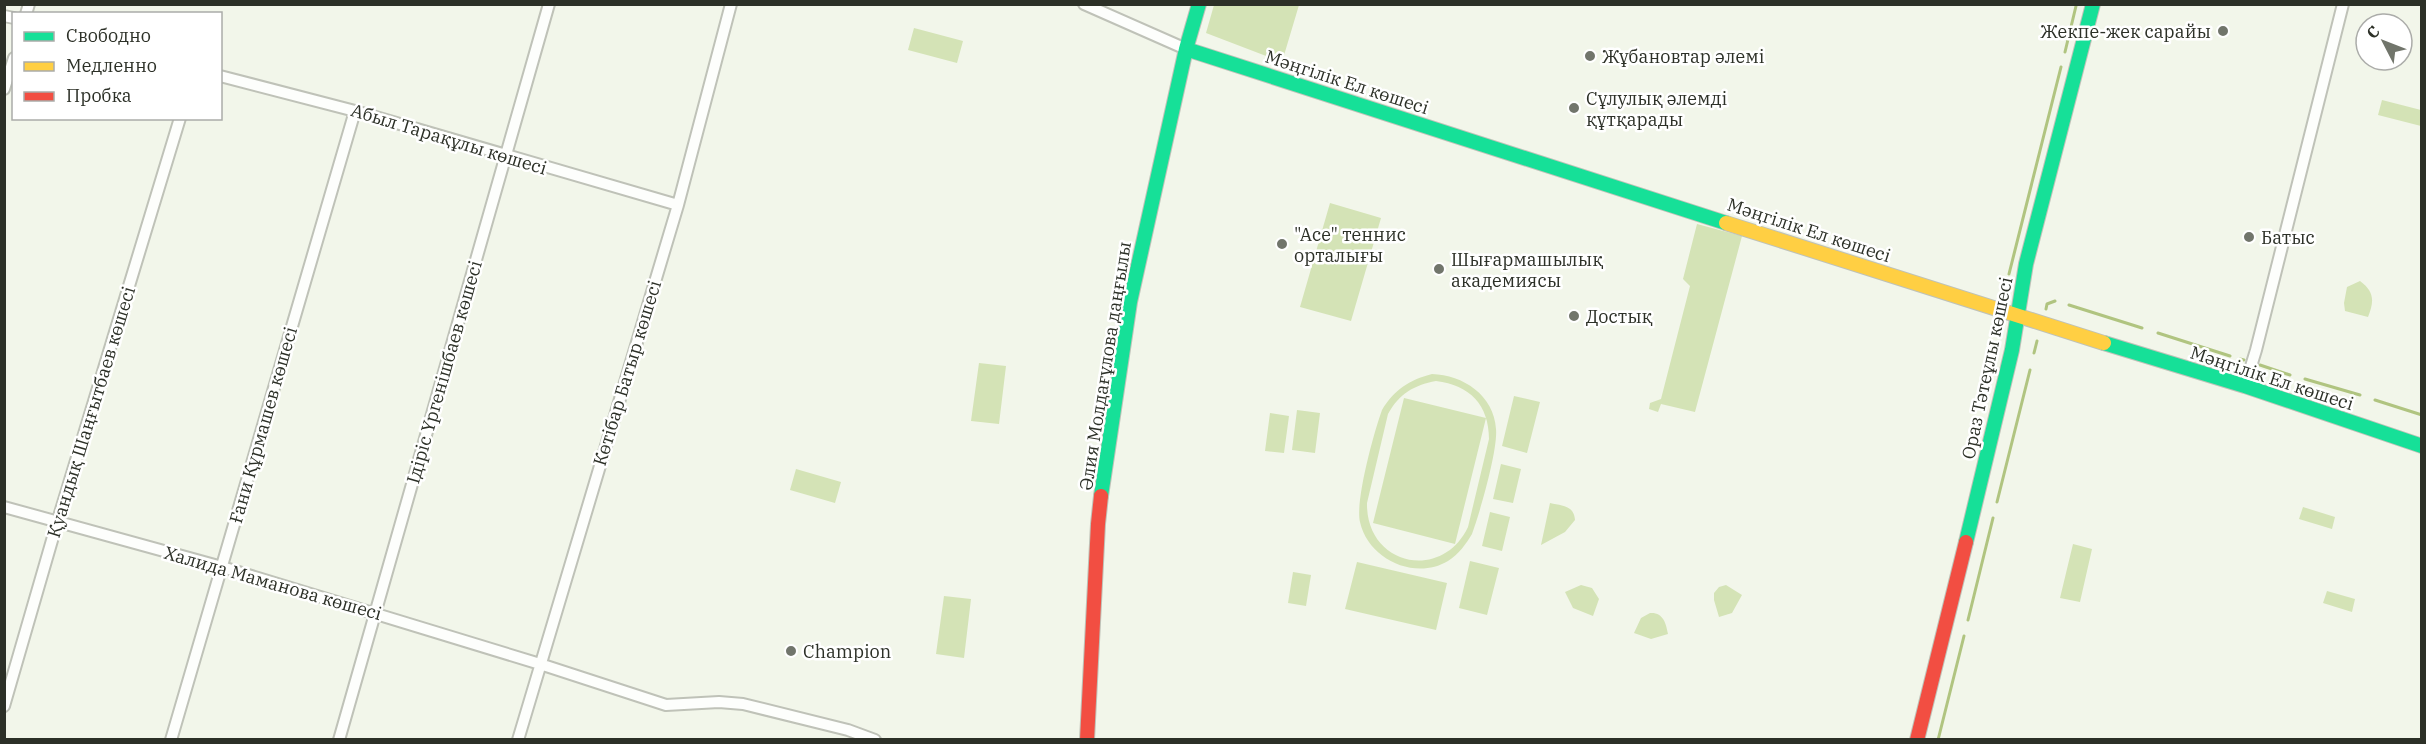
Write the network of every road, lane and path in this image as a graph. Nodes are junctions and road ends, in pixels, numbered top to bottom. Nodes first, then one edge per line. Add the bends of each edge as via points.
1 (549, 4) edge
2 (731, 4) edge
3 (1084, 4) edge
4 (1199, 4) edge
5 (2093, 4) edge
6 (2343, 4) edge
7 (1186, 49) junction
8 (12, 64) edge
9 (222, 77) edge
10 (4, 89) edge
11 (355, 111) junction
12 (179, 120) edge
13 (505, 157) junction
14 (678, 206) junction
15 (2018, 317) junction
16 (2245, 386) junction
17 (2421, 446) edge
18 (4, 507) edge
19 (57, 523) junction
20 (222, 567) junction
21 (376, 613) junction
22 (540, 664) junction
23 (4, 706) edge
24 (171, 740) edge
25 (339, 740) edge
26 (518, 740) edge
27 (875, 740) edge
28 (1087, 740) edge
29 (1917, 740) edge

1 - 13 street, Ідіріс Үргенішбаев көшесі
2 - 14 street, Көтібар Батыр көшесі
3 - 7 street
4 - 7 street, Әлия Молдағұлова даңғылы
5 - 15 street, Ораз Тәтеұлы көшесі via 2026,264
6 - 16 street
7 - 15 street, Мәңгілік Ел көшесі
7 - 28 street, Әлия Молдағұлова даңғылы via 1130,302 1107,450 1098,524
8 - 10 street
9 - 11 street, Абыл Тарақұлы көшесі
11 - 13 street, Абыл Тарақұлы көшесі
11 - 20 street, Ғани Құрмашев көшесі
12 - 19 street, Қуандық Шаңғытбаев көшесі
13 - 14 street, Абыл Тарақұлы көшесі
13 - 21 street, Ідіріс Үргенішбаев көшесі
14 - 22 street, Көтібар Батыр көшесі
15 - 16 street, Мәңгілік Ел көшесі
15 - 29 street, Ораз Тәтеұлы көшесі
16 - 17 street, Мәңгілік Ел көшесі
18 - 19 street, Халида Маманова көшесі
19 - 20 street, Халида Маманова көшесі
19 - 23 street, Қуандық Шаңғытбаев көшесі
20 - 21 street, Халида Маманова көшесі
20 - 24 street, Ғани Құрмашев көшесі
21 - 22 street, Халида Маманова көшесі
21 - 25 street, Ідіріс Үргенішбаев көшесі
22 - 26 street, Көтібар Батыр көшесі
22 - 27 street, Халида Маманова көшесі via 666,705 742,704

